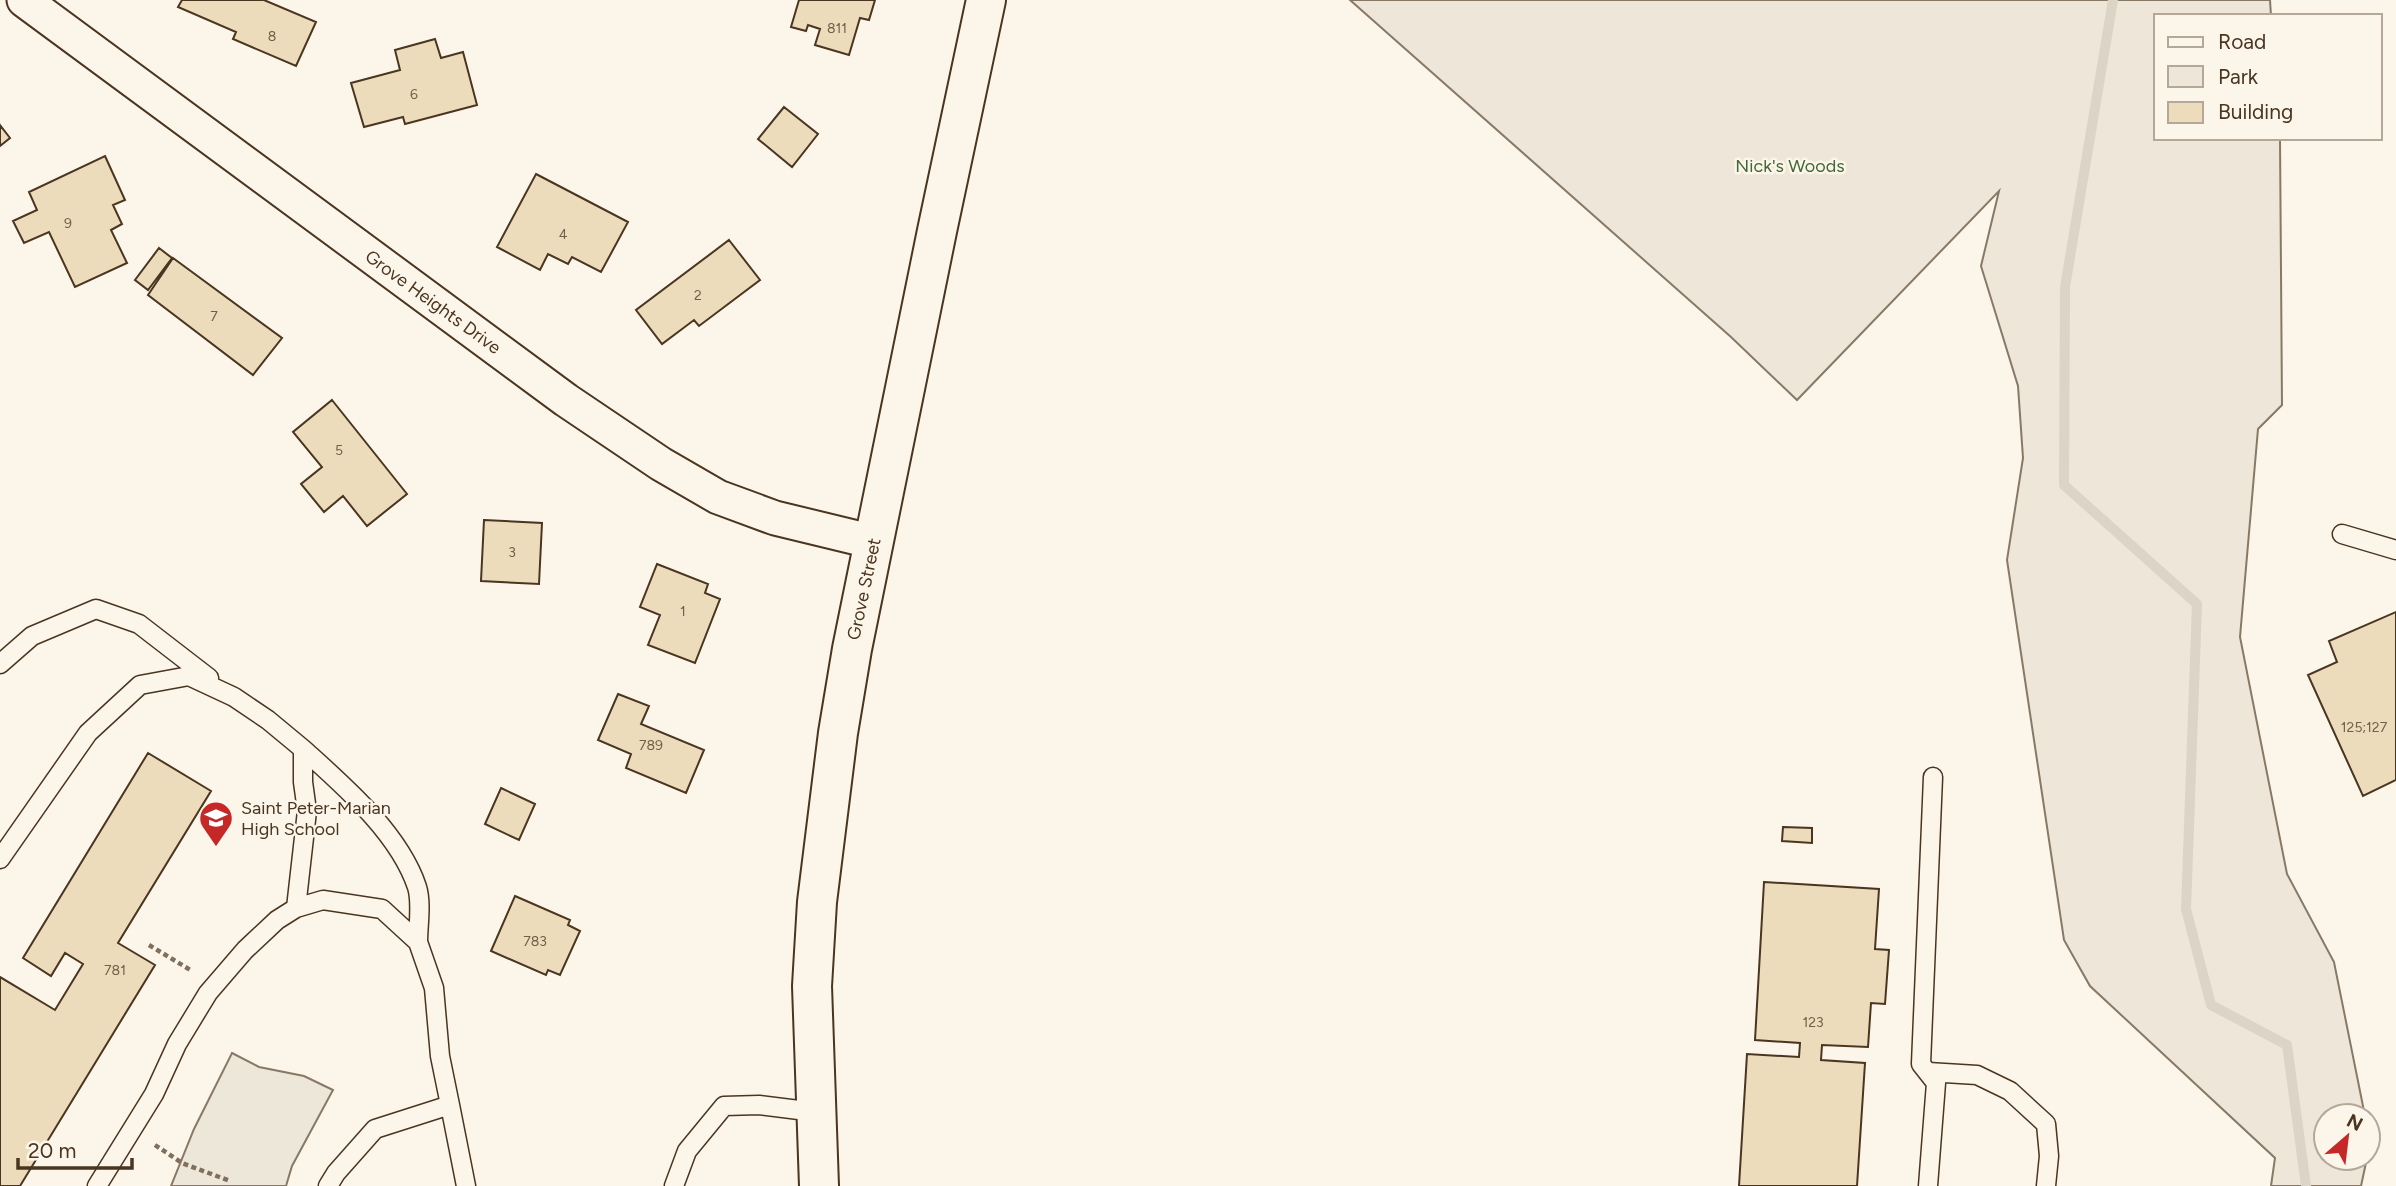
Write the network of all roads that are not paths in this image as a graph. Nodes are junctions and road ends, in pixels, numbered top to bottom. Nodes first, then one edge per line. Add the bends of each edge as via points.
1 (24, 0) edge
2 (986, 0) edge
3 (2342, 534) dead end
4 (874, 542) junction
5 (2396, 550) edge
6 (0, 664) edge
7 (234, 696) junction
8 (303, 749) junction
9 (1933, 777) dead end
10 (0, 859) edge
11 (296, 908) junction
12 (418, 942) junction
13 (1928, 1072) junction
14 (450, 1105) junction
15 (815, 1112) junction
16 (97, 1186) edge
17 (328, 1186) edge
18 (466, 1186) edge
19 (674, 1186) edge
20 (819, 1186) edge
21 (1928, 1186) edge
22 (2046, 1186) edge

1 - 4 street, Grove Heights Drive via 566,400 661,464 718,497 775,518
2 - 4 main road, Grove Street
3 - 5 lane
4 - 15 main road, Grove Street via 838,733 817,902 812,986
6 - 7 lane via 33,636 96,608 139,624
7 - 8 lane
7 - 10 lane via 189,676 140,685 88,733
8 - 11 lane via 307,811
8 - 12 lane via 346,787 398,848 418,889
9 - 13 lane via 1920,1063
11 - 12 lane via 323,900 382,909
11 - 16 lane via 245,950 208,993 154,1094
12 - 14 lane via 434,988
13 - 21 lane via 1936,1083
13 - 22 lane via 1976,1075 2010,1091 2046,1124
14 - 17 lane via 375,1129
14 - 18 lane
15 - 19 lane via 724,1106 687,1152
15 - 20 main road, Grove Street

